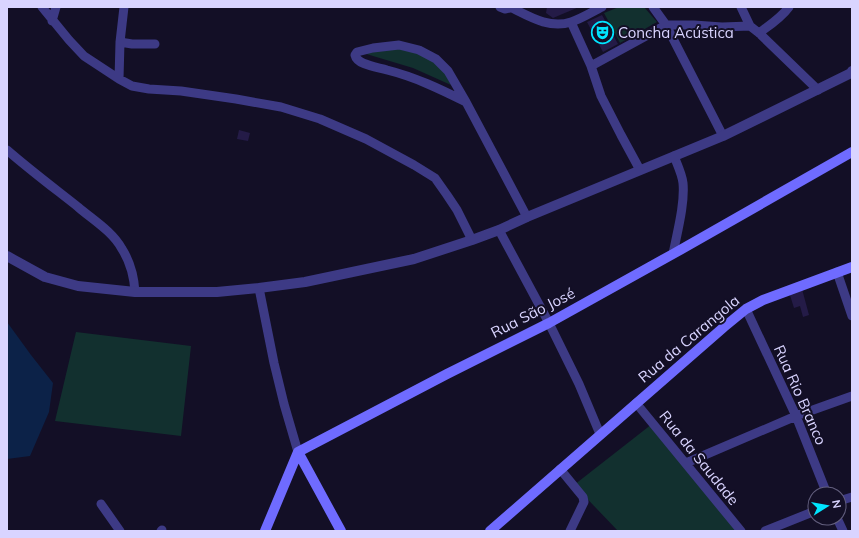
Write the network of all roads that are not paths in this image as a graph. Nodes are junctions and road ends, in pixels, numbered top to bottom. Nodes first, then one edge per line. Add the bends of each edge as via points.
1 (42, 7) edge
2 (56, 7) edge
3 (124, 7) edge
4 (500, 7) edge
5 (602, 7) edge
6 (653, 7) edge
7 (741, 7) edge
8 (790, 7) edge
9 (514, 8) edge
10 (52, 21) junction
11 (571, 22) junction
12 (666, 26) junction
13 (750, 26) junction
14 (759, 32) junction
15 (120, 42) junction
16 (154, 44) dead end
17 (591, 66) junction
18 (852, 73) edge
19 (119, 79) junction
20 (818, 90) junction
21 (466, 102) junction
22 (723, 136) junction
23 (7, 150) edge
24 (852, 152) edge
25 (674, 156) junction
26 (640, 170) junction
27 (527, 217) junction
28 (499, 230) junction
29 (472, 240) junction
30 (673, 254) junction
31 (7, 256) edge
32 (852, 267) edge
33 (837, 272) junction
34 (259, 288) junction
35 (135, 292) junction
36 (746, 309) junction
37 (852, 316) edge
38 (549, 323) junction
39 (852, 396) edge
40 (636, 403) junction
41 (796, 416) junction
42 (600, 434) junction
43 (298, 452) junction
44 (686, 463) junction
45 (560, 469) junction
46 (824, 486) edge
47 (101, 504) dead end
48 (807, 514) edge
49 (120, 531) edge
50 (265, 531) edge
51 (341, 531) edge
52 (490, 531) edge
53 (570, 531) edge
54 (741, 531) edge
55 (765, 531) edge

1 - 10 street
2 - 10 street
3 - 15 street
4 - 9 street
5 - 11 street
6 - 12 street
7 - 13 street
8 - 14 street
9 - 11 street via 547,23
10 - 19 street via 84,56
11 - 17 street
12 - 13 street
12 - 17 street
12 - 22 street
13 - 14 street
14 - 20 street
15 - 16 street
15 - 19 street
17 - 26 street via 601,96
18 - 20 street
19 - 29 street via 132,86 149,89 181,91 281,107 320,119 366,139 435,178 457,210
20 - 22 street
21 - 21 street via 448,71 436,59 419,50 399,45 373,48 357,52 355,55 358,61 403,74
21 - 27 street
22 - 25 street
23 - 35 street via 108,231 122,248 130,264
24 - 30 main road, Rua São José
25 - 26 street
25 - 30 street via 683,187
26 - 27 street
27 - 28 street
28 - 29 street
28 - 38 street
29 - 34 street via 414,259 305,282
30 - 38 main road, Rua São José
31 - 35 street via 45,277 78,286
32 - 33 main road, Rua da Carangola
33 - 36 main road, Rua da Carangola
33 - 37 street
34 - 35 street via 217,292
34 - 43 street via 274,363
36 - 40 main road, Rua da Carangola
36 - 41 street, Rua Rio Branco
38 - 42 street
38 - 43 main road, Rua São José
39 - 41 street
40 - 42 main road, Rua da Carangola
40 - 44 street, Rua da Saudade
41 - 44 street
41 - 46 street, Rua Rio Branco
42 - 45 main road, Rua da Carangola
43 - 50 main road
43 - 51 main road
44 - 54 street, Rua da Saudade
45 - 52 main road, Rua da Carangola
45 - 53 street via 583,497 584,502
47 - 49 street
48 - 55 street

